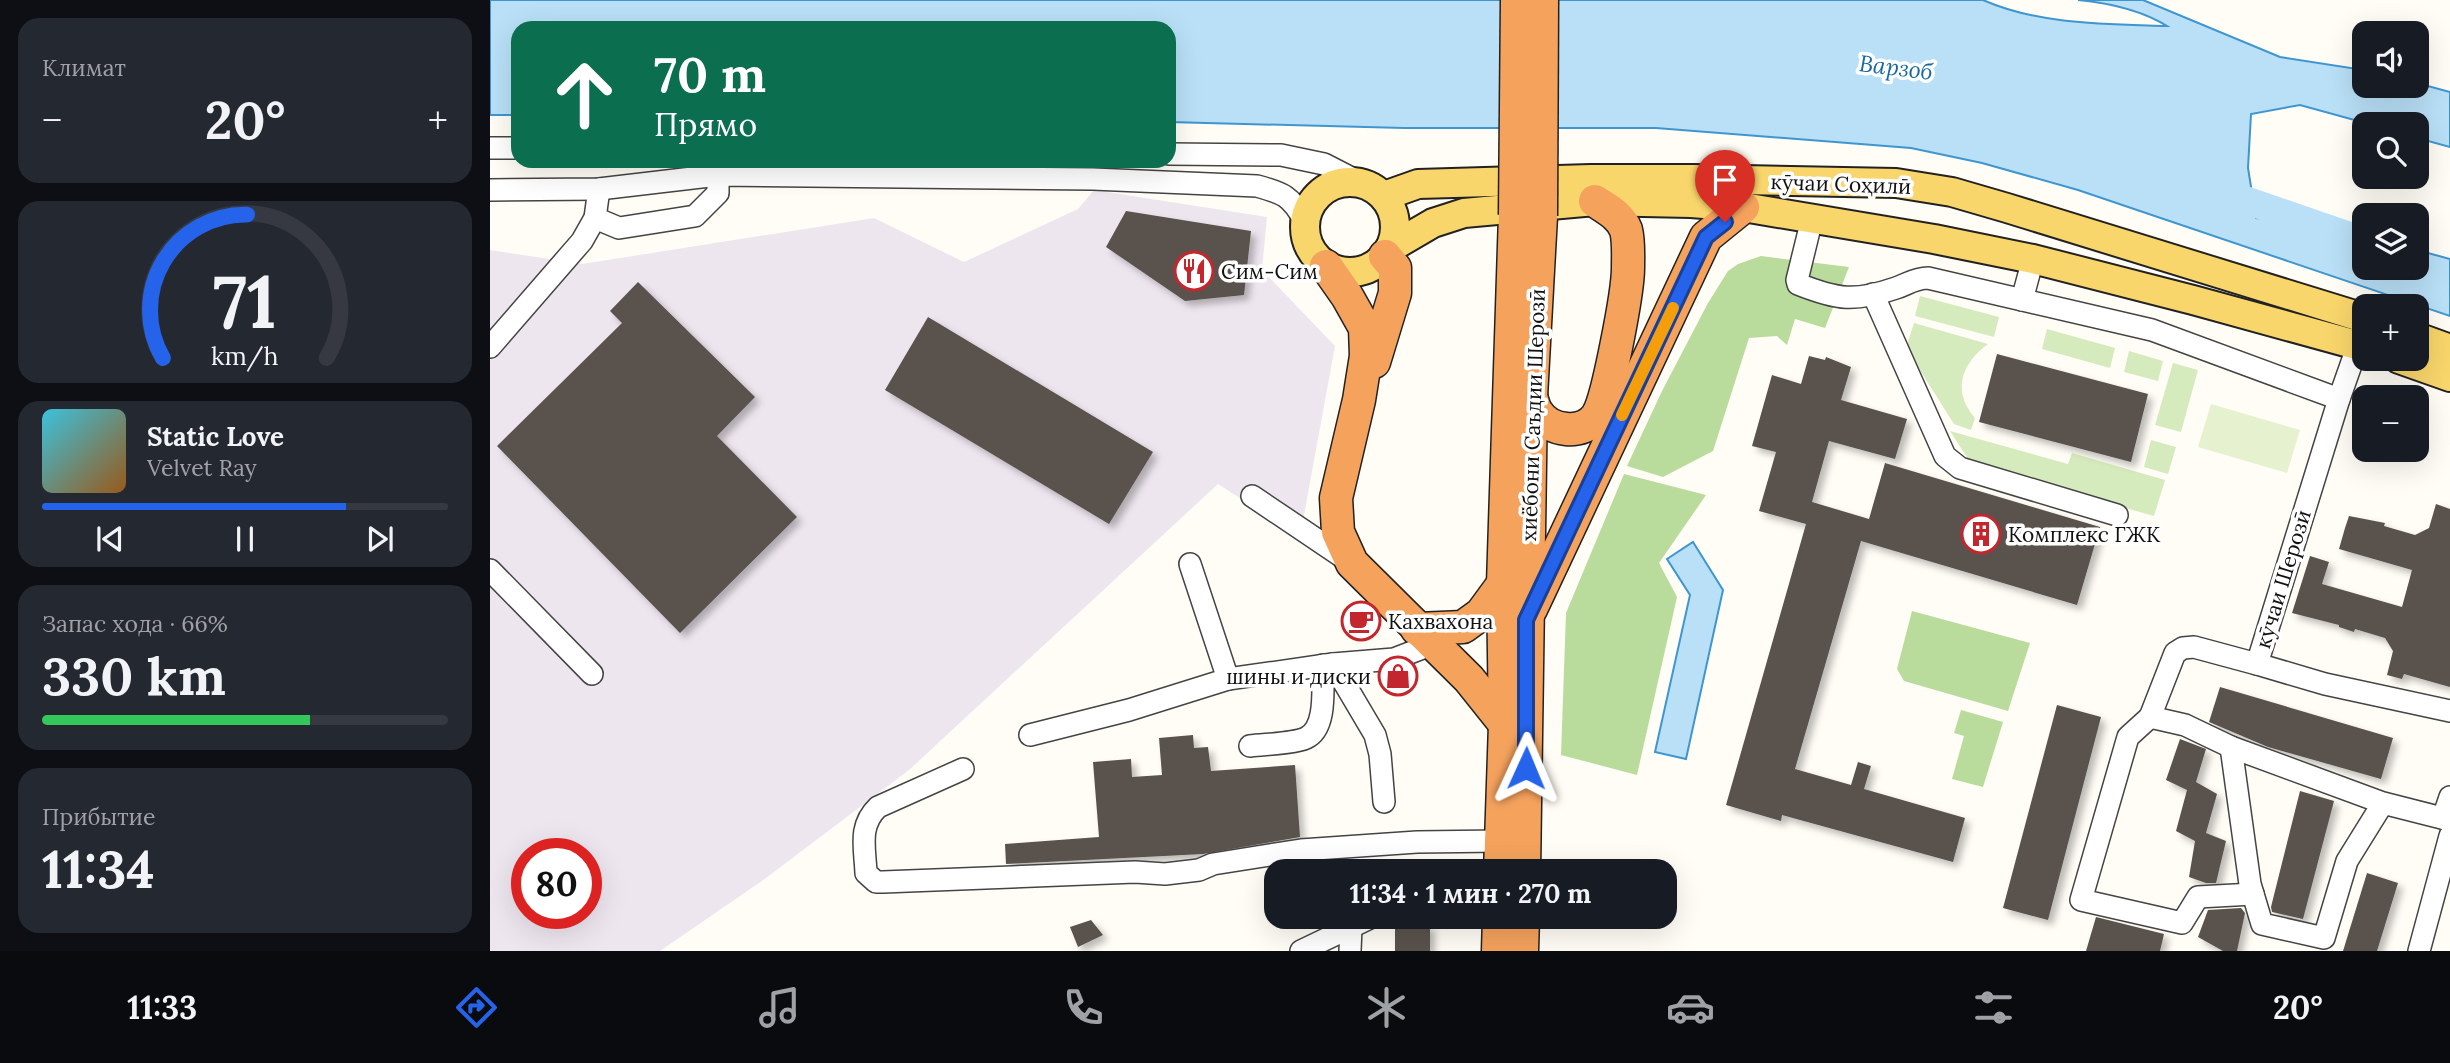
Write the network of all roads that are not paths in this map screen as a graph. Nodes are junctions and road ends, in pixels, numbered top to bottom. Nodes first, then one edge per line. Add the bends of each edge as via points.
1 (1517, 0) edge
2 (1542, 0) edge
3 (490, 148) edge
4 (511, 148) edge
5 (1176, 154) edge
6 (718, 175) junction
7 (1359, 182) junction
8 (1896, 183) junction
9 (599, 189) junction
10 (490, 190) edge
11 (1384, 196) junction
12 (1595, 201) junction
13 (1743, 207) junction
14 (2007, 208) junction
15 (1528, 215) junction
16 (595, 218) junction
17 (1812, 219) junction
18 (1304, 220) junction
19 (1882, 231) junction
20 (1987, 251) junction
21 (1387, 252) junction
22 (2033, 259) junction
23 (1326, 266) junction
24 (1874, 294) junction
25 (2022, 300) junction
26 (2352, 333) edge
27 (2352, 335) edge
28 (2429, 341) edge
29 (490, 347) edge
30 (2450, 349) edge
31 (2352, 364) edge
32 (2429, 370) edge
33 (2450, 377) edge
34 (1531, 397) junction
35 (2339, 399) junction
36 (1359, 400) junction
37 (1252, 496) dead end
38 (2117, 515) dead end
39 (1352, 563) junction
40 (1190, 564) dead end
41 (490, 570) edge
42 (1503, 584) junction
43 (1526, 620) junction
44 (1425, 636) junction
45 (1328, 664) junction
46 (2257, 664) junction
47 (592, 674) dead end
48 (1228, 679) junction
49 (2450, 711) edge
50 (2150, 717) junction
51 (1505, 724) junction
52 (1030, 735) dead end
53 (1250, 746) dead end
54 (2231, 747) junction
55 (963, 769) dead end
56 (2450, 797) edge
57 (1384, 802) dead end
58 (2383, 803) junction
59 (2448, 825) edge
60 (1500, 856) edge
61 (1524, 859) edge
62 (2253, 894) junction
63 (1347, 929) edge
64 (1351, 929) edge
65 (1499, 929) edge
66 (1523, 929) edge
67 (2323, 945) edge
68 (1301, 951) edge
69 (1350, 951) edge
70 (1498, 951) edge
71 (1522, 951) edge
72 (2419, 951) edge

1 - 15 highway, хиёбони Саъдии Шерозӣ, bridge
2 - 15 highway, хиёбони Саъдии Шерозӣ, bridge
3 - 4 street
5 - 7 street via 1281,155 1324,164
6 - 9 street
6 - 16 street via 718,193 695,216 619,229
6 - 18 street via 1093,179 1256,186 1294,202
7 - 11 main road
7 - 18 main road via 1335,183 1314,197
8 - 11 main road, кӯчаи Соҳилӣ via 1591,179 1418,184
8 - 14 main road, кӯчаи Соҳилӣ via 1952,192
8 - 19 main road via 1904,198 1899,223
9 - 10 street
9 - 16 street
11 - 21 main road via 1395,221
12 - 13 main road, кӯчаи Соҳилӣ
12 - 21 main road, кӯчаи Соҳилӣ via 1464,214 1433,223
12 - 34 highway via 1621,220 1629,270 1602,405 1586,426 1564,429 1537,413
13 - 17 main road, кӯчаи Соҳилӣ
13 - 43 highway via 1706,237
14 - 20 main road via 2012,223 2006,240
14 - 26 main road, кӯчаи Соҳилӣ
15 - 34 highway, хиёбони Саъдии Шерозӣ
15 - 42 highway, хиёбони Саъдии Шерозӣ
16 - 29 street via 582,241
17 - 19 main road, кӯчаи Соҳилӣ
17 - 24 street via 1798,284 1842,299
18 - 23 main road via 1312,254
19 - 20 main road, кӯчаи Соҳилӣ
20 - 22 main road, кӯчаи Соҳилӣ
21 - 23 main road via 1376,265 1351,273
21 - 36 highway via 1395,268 1395,293
22 - 25 street
22 - 27 main road, кӯчаи Соҳилӣ
23 - 36 highway via 1365,328
24 - 25 street via 1928,278
24 - 38 street via 1952,463
25 - 35 street via 2152,330
28 - 30 main road
31 - 35 street, кӯчаи Шерозӣ
32 - 33 main road
34 - 43 highway, хиёбони Саъдии Шерозӣ
35 - 46 street, кӯчаи Шерозӣ
36 - 39 highway via 1336,498 1338,532
37 - 39 street
39 - 44 highway
40 - 48 street
41 - 47 street
42 - 44 highway via 1481,614 1463,627
42 - 51 highway, хиёбони Саъдии Шерозӣ
43 - 61 highway, хиёбони Саъдии Шерозӣ
44 - 45 street via 1394,659
44 - 51 highway via 1469,679
45 - 48 street
45 - 53 street via 1315,732 1305,739
45 - 57 street via 1375,735
46 - 49 street
46 - 50 street, кӯчаи Шерозӣ via 2183,648 2175,653
48 - 52 street
50 - 54 street via 2185,725
50 - 62 street via 2127,737 2081,900 2182,923 2199,897
51 - 60 highway, хиёбони Саъдии Шерозӣ
54 - 58 street
54 - 62 street
55 - 60 street via 878,807 869,816 864,827 866,873 871,879 1166,874 1301,850 1417,842
56 - 59 street
58 - 59 street
58 - 67 street via 2347,861
59 - 72 street
62 - 67 street via 2262,924
63 - 68 street
64 - 69 street
65 - 70 highway
66 - 71 highway

